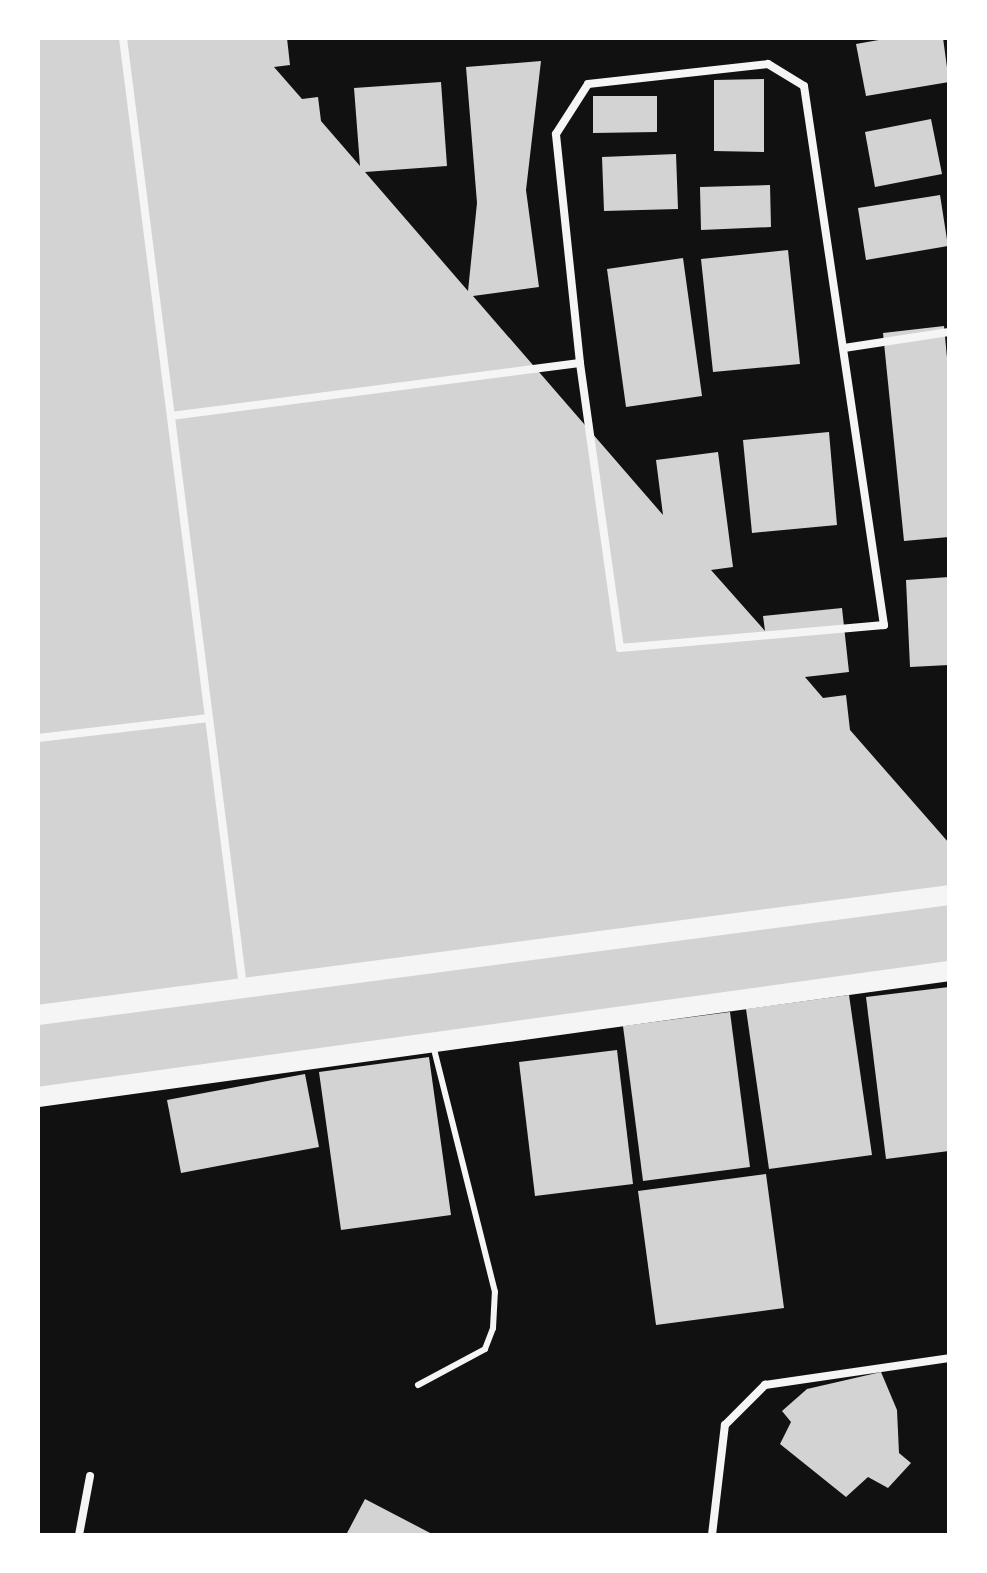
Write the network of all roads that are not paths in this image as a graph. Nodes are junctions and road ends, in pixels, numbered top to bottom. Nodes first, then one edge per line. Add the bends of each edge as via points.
1 (123, 38) edge
2 (949, 332) edge
3 (844, 348) junction
4 (580, 363) junction
5 (171, 416) junction
6 (209, 718) junction
7 (38, 738) edge
8 (949, 895) edge
9 (949, 971) edge
10 (243, 988) junction
11 (38, 1015) edge
12 (432, 1042) junction
13 (38, 1097) edge
14 (949, 1358) edge
15 (418, 1385) dead end
16 (90, 1476) dead end
17 (79, 1535) edge
18 (712, 1535) edge

1 - 5 street
2 - 3 street
3 - 4 street via 804,86 768,64 588,84 556,134
3 - 4 street via 884,625 620,648
4 - 5 street
5 - 6 street
6 - 7 street
6 - 10 street
8 - 10 main road
9 - 12 main road
10 - 11 main road
12 - 13 main road
12 - 15 lane via 495,1292 485,1349
14 - 18 street via 765,1385 725,1425
16 - 17 street

